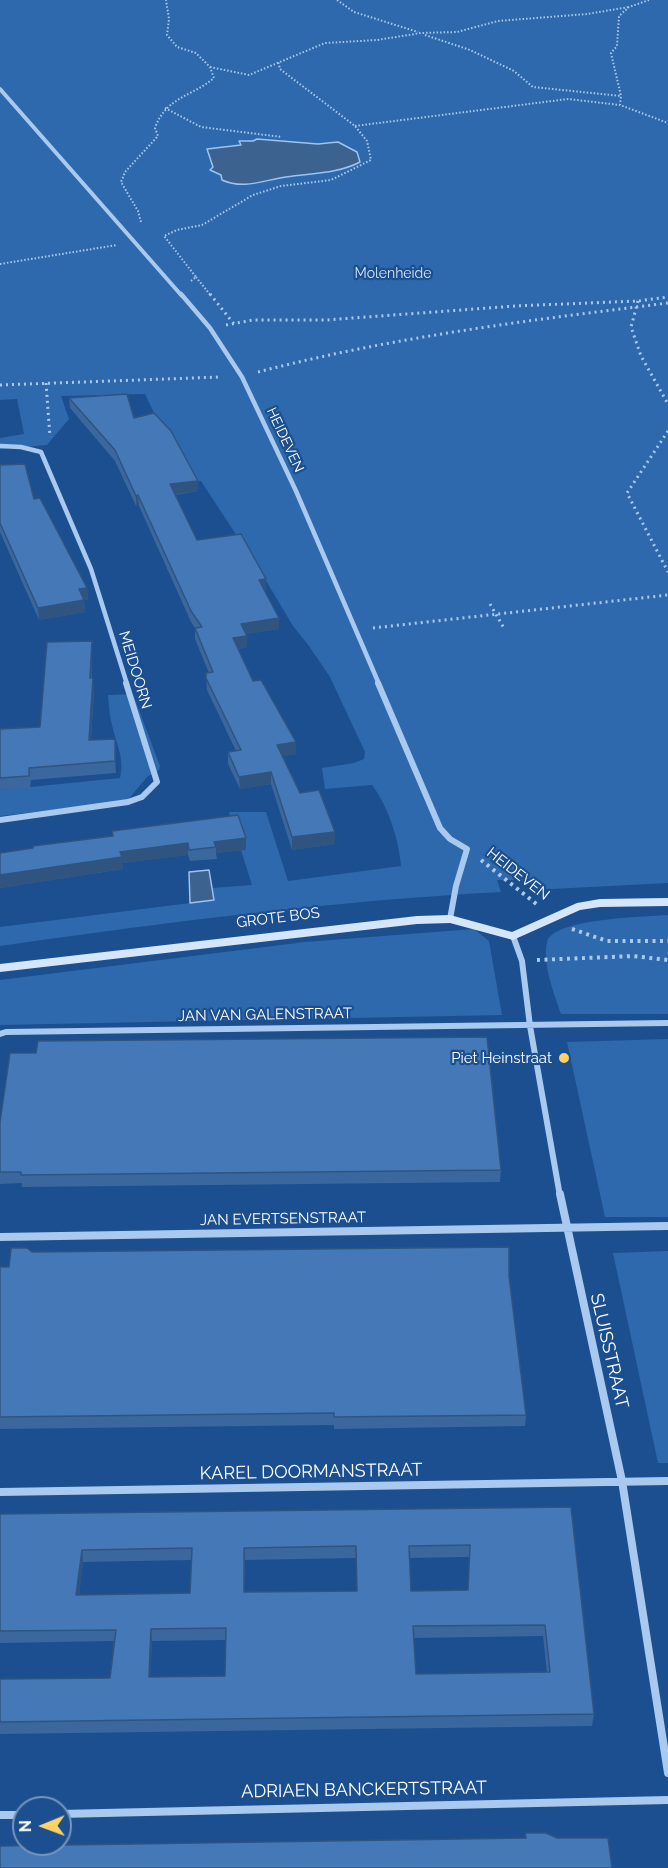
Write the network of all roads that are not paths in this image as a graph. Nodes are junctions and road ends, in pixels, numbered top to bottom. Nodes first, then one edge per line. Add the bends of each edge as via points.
1 (0, 89) edge
2 (0, 446) edge
3 (0, 820) edge
4 (668, 902) edge
5 (450, 919) junction
6 (513, 936) junction
7 (0, 968) edge
8 (668, 1023) edge
9 (530, 1026) junction
10 (0, 1034) edge
11 (668, 1226) edge
12 (566, 1227) junction
13 (0, 1237) edge
14 (622, 1481) junction
15 (668, 1481) edge
16 (0, 1492) edge
17 (668, 1773) edge
18 (668, 1800) edge
19 (72, 1814) edge

1 - 5 street, HEIDEVEN via 210,328 242,377 296,491 440,828 467,849
2 - 3 street, MEIDOORN via 41,452 91,569 157,782 142,797 128,802
4 - 6 street via 577,907
5 - 6 street, GROTE BOS
5 - 7 street, GROTE BOS via 370,924
6 - 9 street, SLUISSTRAAT via 522,961
8 - 9 street
9 - 10 street, JAN VAN GALENSTRAAT
9 - 12 street, SLUISSTRAAT
11 - 12 street, JAN EVERTSENSTRAAT
12 - 13 street, JAN EVERTSENSTRAAT
12 - 14 street, SLUISSTRAAT
14 - 15 street, KAREL DOORMANSTRAAT
14 - 16 street, KAREL DOORMANSTRAAT
14 - 17 street, SLUISSTRAAT
18 - 19 street, ADRIAEN BANCKERTSTRAAT

